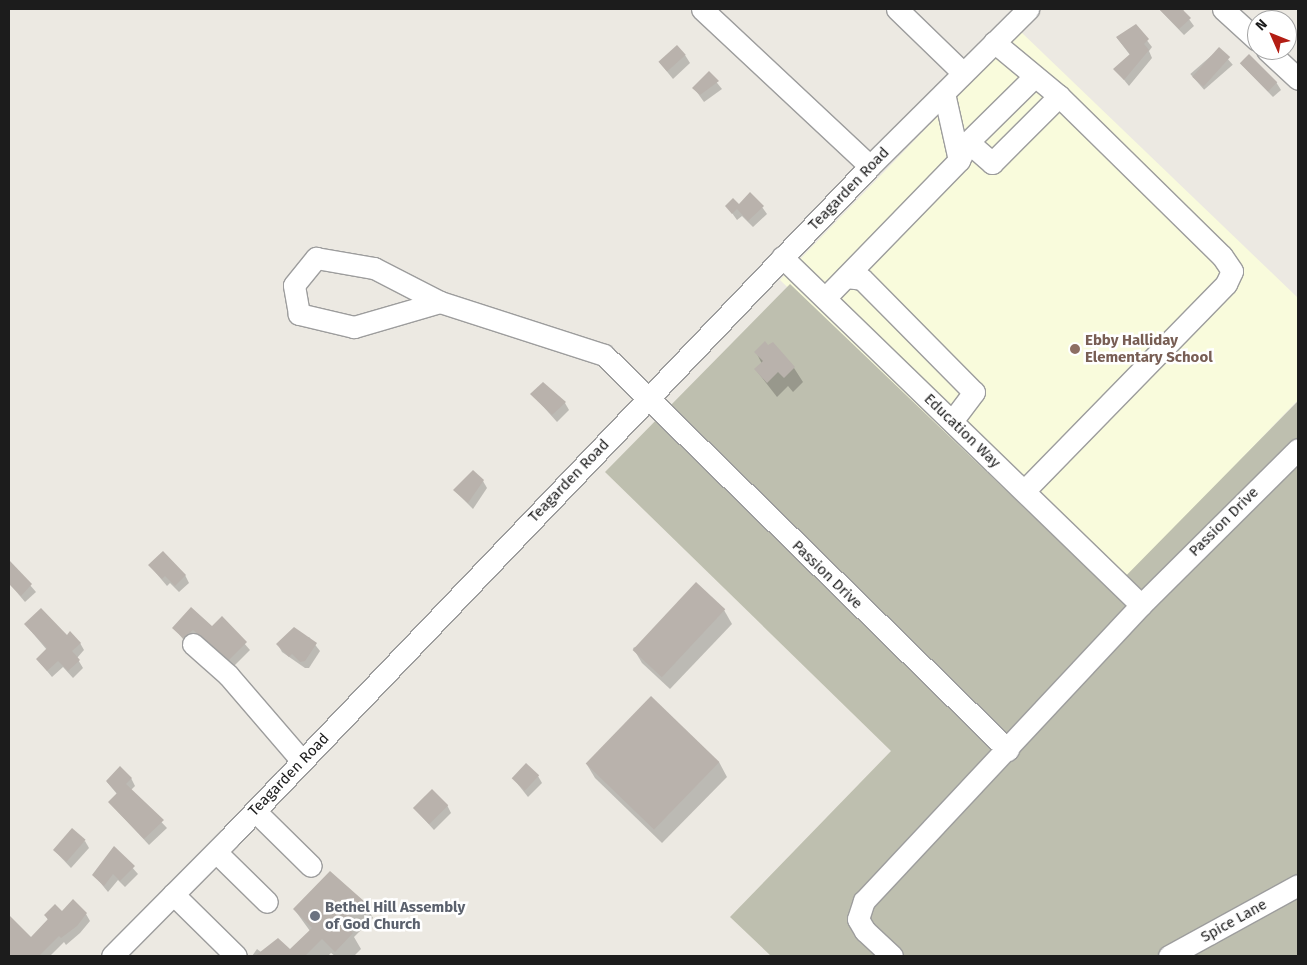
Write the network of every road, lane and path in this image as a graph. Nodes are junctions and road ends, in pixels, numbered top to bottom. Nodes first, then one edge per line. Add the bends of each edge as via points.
1 (702, 9) edge
2 (897, 9) edge
3 (1028, 9) edge
4 (1223, 9) edge
5 (1247, 31) edge
6 (994, 42) junction
7 (1278, 60) edge
8 (963, 73) junction
9 (1034, 77) junction
10 (1298, 79) edge
11 (944, 93) junction
12 (1059, 96) junction
13 (963, 151) junction
14 (870, 166) junction
15 (782, 257) junction
16 (846, 277) junction
17 (825, 298) junction
18 (440, 302) junction
19 (646, 400) junction
20 (952, 421) junction
21 (1298, 449) edge
22 (1024, 491) junction
23 (1141, 605) junction
24 (193, 644) dead end
25 (1008, 750) junction
26 (302, 761) junction
27 (255, 810) junction
28 (216, 852) junction
29 (311, 866) dead end
30 (1298, 885) edge
31 (173, 894) junction
32 (267, 902) dead end
33 (112, 956) edge
34 (236, 956) edge
35 (892, 956) edge
36 (1169, 956) edge

1 - 14 street
2 - 8 street
3 - 6 street, Teagarden Road
4 - 5 street
6 - 8 street, Teagarden Road
6 - 9 street
7 - 10 street
8 - 11 street, Teagarden Road
9 - 12 street
9 - 13 street
11 - 13 street
11 - 14 street, Teagarden Road
12 - 13 street via 992,163
12 - 22 street via 1222,256 1232,271 1226,284
13 - 16 street
14 - 15 street, Teagarden Road
15 - 17 street, Education Way
15 - 19 street, Teagarden Road
16 - 17 street
16 - 20 street via 862,279 974,392
17 - 20 street, Education Way
18 - 18 street, Passion Drive via 374,268 316,258 294,285 299,314 354,327
18 - 19 street, Passion Drive via 604,355
19 - 25 street, Passion Drive
19 - 26 street, Teagarden Road
20 - 22 street, Education Way
21 - 23 street, Passion Drive
22 - 23 street, Education Way
23 - 25 street, Passion Drive
24 - 26 street via 228,675
25 - 35 street, Passion Drive via 864,901 858,919 865,931
26 - 27 street, Teagarden Road
27 - 28 street, Teagarden Road
27 - 29 street
28 - 31 street, Teagarden Road
28 - 32 street
30 - 36 street, Spice Lane
31 - 33 street, Teagarden Road
31 - 34 street

